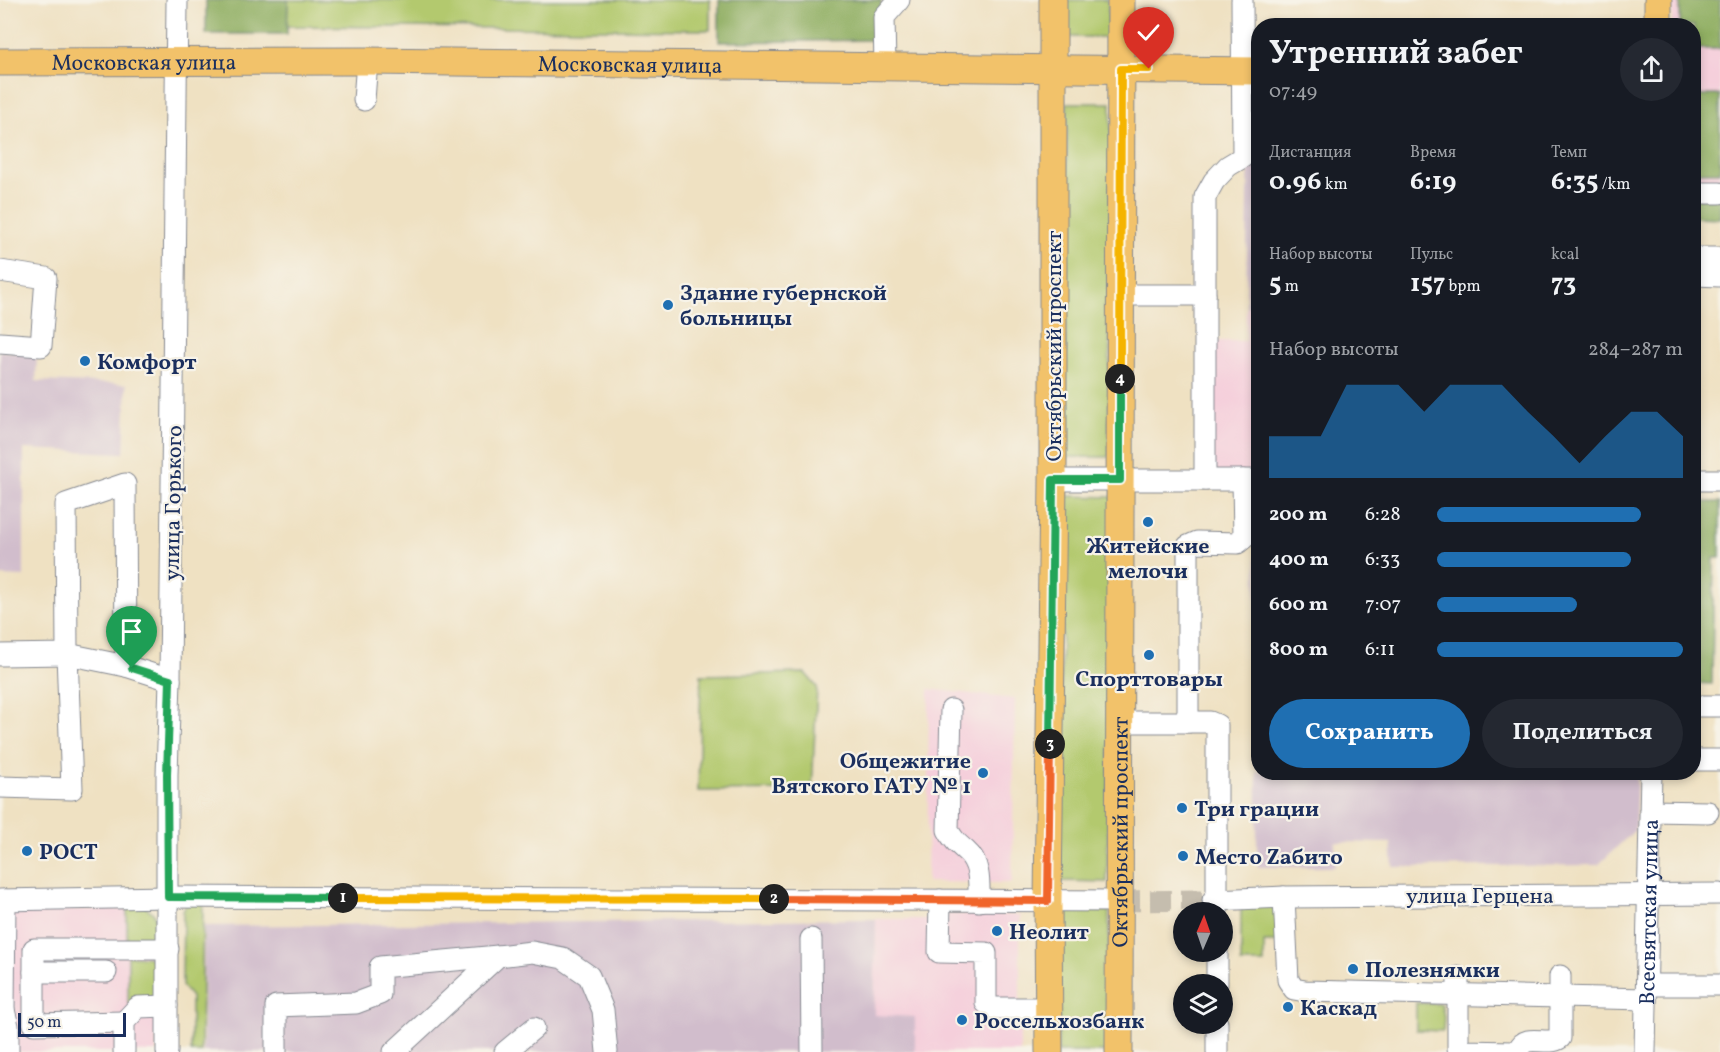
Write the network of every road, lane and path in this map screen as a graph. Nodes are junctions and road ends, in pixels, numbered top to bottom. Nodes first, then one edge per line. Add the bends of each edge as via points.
1 (177, 0) edge
2 (899, 0) edge
3 (1053, 0) edge
4 (1121, 0) edge
5 (1242, 0) edge
6 (1658, 0) edge
7 (884, 8) edge
8 (1658, 18) edge
9 (367, 61) junction
10 (176, 62) junction
11 (0, 63) edge
12 (885, 67) junction
13 (1053, 69) junction
14 (1121, 69) junction
15 (1250, 70) edge
16 (364, 100) dead end
17 (1701, 193) edge
18 (1720, 193) edge
19 (1701, 258) edge
20 (1720, 258) edge
21 (0, 272) edge
22 (1701, 275) edge
23 (1720, 276) edge
24 (1121, 295) junction
25 (1205, 295) junction
26 (0, 342) edge
27 (1053, 480) junction
28 (1120, 480) junction
29 (1205, 480) junction
30 (1251, 480) edge
31 (1701, 480) edge
32 (1720, 480) edge
33 (67, 654) junction
34 (0, 655) edge
35 (126, 666) junction
36 (170, 680) junction
37 (1701, 706) edge
38 (1720, 706) edge
39 (951, 710) dead end
40 (1119, 722) junction
41 (1188, 722) junction
42 (1701, 760) edge
43 (1720, 760) edge
44 (1651, 780) edge
45 (0, 787) edge
46 (1650, 811) junction
47 (1708, 812) dead end
48 (1648, 894) junction
49 (1720, 894) edge
50 (168, 897) junction
51 (1284, 897) junction
52 (2, 900) edge
53 (940, 900) junction
54 (979, 901) junction
55 (1048, 901) junction
56 (1119, 901) junction
57 (1216, 902) edge
58 (1224, 902) tunnel mouth
59 (811, 939) dead end
60 (168, 949) junction
61 (498, 956) junction
62 (34, 972) junction
63 (106, 972) dead end
64 (1560, 976) dead end
65 (1720, 985) edge
66 (1458, 986) junction
67 (1646, 992) junction
68 (1560, 997) junction
69 (167, 1006) junction
70 (1048, 1008) junction
71 (2, 1010) edge
72 (124, 1022) junction
73 (534, 1028) dead end
74 (1217, 1034) edge
75 (8, 1052) edge
76 (124, 1052) edge
77 (167, 1052) edge
78 (276, 1052) edge
79 (394, 1052) edge
80 (505, 1052) edge
81 (608, 1052) edge
82 (812, 1052) edge
83 (1048, 1052) edge
84 (1119, 1052) edge
85 (1216, 1052) edge
86 (1645, 1052) edge

1 - 10 street, улица Горького
2 - 7 street
3 - 13 main road, Октябрьский проспект
4 - 14 main road, Октябрьский проспект
5 - 15 street
6 - 8 main road
7 - 12 street
9 - 10 main road, Московская улица
9 - 12 main road, Московская улица
9 - 16 street
10 - 11 main road, Московская улица
10 - 36 street, улица Горького
12 - 13 main road, Московская улица
13 - 14 main road, Московская улица
13 - 27 main road, Октябрьский проспект
14 - 15 main road, Московская улица
14 - 24 main road, Октябрьский проспект
15 - 25 street via 1243,157 1228,166 1205,197
17 - 18 street
19 - 20 street
21 - 26 street via 46,278 41,346
22 - 23 street
24 - 25 street
24 - 28 main road, Октябрьский проспект
25 - 29 street
27 - 28 street
27 - 55 main road, Октябрьский проспект
28 - 29 street
28 - 40 main road, Октябрьский проспект
29 - 30 street
30 - 41 street via 1244,538 1238,543 1197,542 1188,546
31 - 32 street
33 - 34 street
33 - 35 street
33 - 35 street via 66,504 125,484
33 - 45 street via 72,789
35 - 36 street
36 - 50 street, улица Горького
37 - 38 street
39 - 54 street via 948,830 973,860 978,873
40 - 41 street
40 - 56 main road, Октябрьский проспект
41 - 57 street via 1217,725
42 - 43 street
44 - 46 street, Всесвятская улица
46 - 47 street
46 - 48 street, Всесвятская улица
48 - 49 street, улица Герцена
48 - 51 street, улица Герцена
48 - 67 street, Всесвятская улица
50 - 52 street
50 - 53 street
50 - 60 street, улица Горького
51 - 58 street, улица Герцена
51 - 66 street via 1288,980 1294,989
52 - 71 street
53 - 54 street
53 - 70 street via 939,952 986,953 986,1003 993,1008
54 - 55 street
55 - 56 street
55 - 70 main road, Октябрьский проспект
56 - 84 main road, Октябрьский проспект
59 - 82 street
60 - 62 street via 34,949
60 - 69 street, улица Горького
61 - 78 street via 380,968 380,994 357,1003 276,1006
61 - 79 street
61 - 81 street via 532,952 563,958 589,976 603,1010
62 - 63 street
62 - 72 street via 34,1024
64 - 68 street
65 - 67 street
66 - 68 street
66 - 68 street via 1457,1042 1463,1051 1513,1052 1526,1040 1555,1041 1560,1038
67 - 68 street
67 - 86 street, Всесвятская улица
69 - 72 street via 138,1007
69 - 77 street, улица Горького
70 - 83 main road, Октябрьский проспект
71 - 75 street via 8,1026
72 - 76 street
73 - 80 street
74 - 85 street

